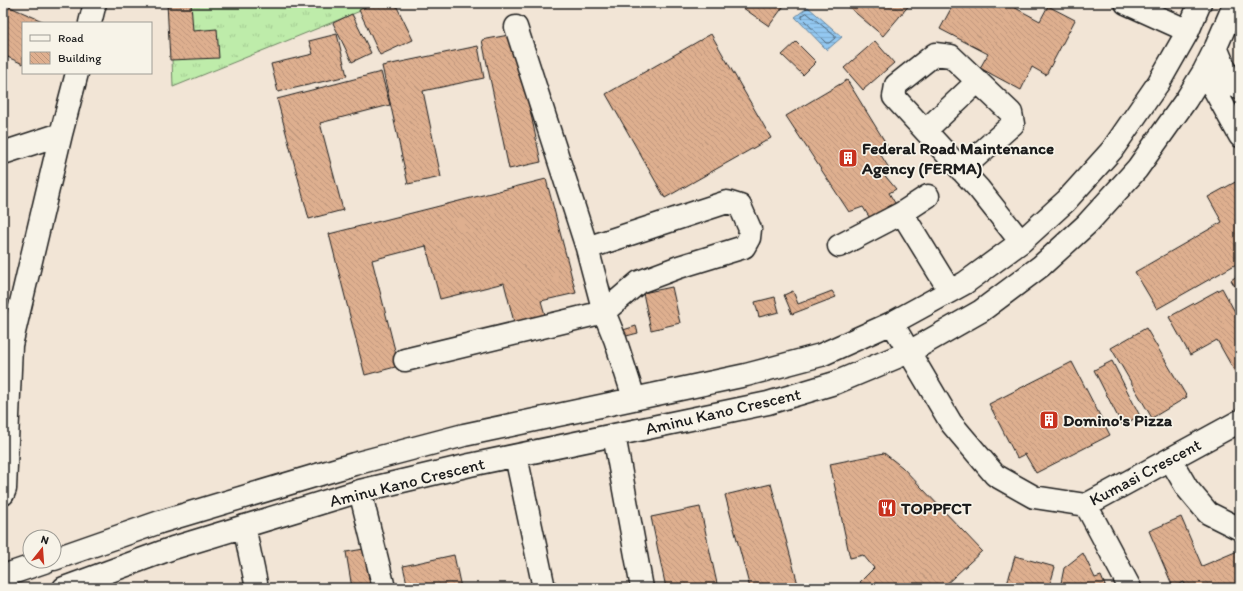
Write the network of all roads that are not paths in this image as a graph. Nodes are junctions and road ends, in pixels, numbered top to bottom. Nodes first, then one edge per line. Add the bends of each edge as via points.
1 (95, 3) edge
2 (1126, 3) edge
3 (1200, 3) edge
4 (1235, 3) edge
5 (90, 22) edge
6 (516, 27) dead end
7 (1188, 31) junction
8 (1216, 47) junction
9 (1204, 71) junction
10 (77, 74) edge
11 (978, 81) junction
12 (1240, 87) edge
13 (926, 130) junction
14 (61, 134) junction
15 (1240, 136) edge
16 (3, 153) edge
17 (961, 170) junction
18 (928, 196) dead end
19 (902, 213) junction
20 (1021, 242) junction
21 (839, 246) dead end
22 (587, 248) junction
23 (950, 291) junction
24 (604, 312) junction
25 (892, 324) junction
26 (909, 352) junction
27 (406, 360) dead end
28 (634, 398) junction
29 (1240, 421) edge
30 (614, 435) junction
31 (516, 456) junction
32 (1170, 459) junction
33 (360, 491) junction
34 (3, 494) edge
35 (1086, 505) junction
36 (244, 526) junction
37 (1240, 529) edge
38 (62, 556) edge
39 (24, 569) edge
40 (3, 576) edge
41 (64, 588) edge
42 (257, 588) edge
43 (384, 588) edge
44 (544, 588) edge
45 (642, 588) edge
46 (1130, 588) edge

1 - 5 street
2 - 7 street
3 - 7 street, Aminu Kano Crescent
4 - 8 street, Aminu Kano Crescent
6 - 22 street
7 - 20 street, Aminu Kano Crescent via 1159,82 1112,150 1066,202
8 - 9 street, Aminu Kano Crescent
8 - 12 street via 1230,81
9 - 15 street
9 - 26 street, Aminu Kano Crescent via 1137,169 1087,224 1041,266 981,311
10 - 14 street
11 - 13 street
11 - 13 street via 951,56 935,54 896,86 894,97
11 - 17 street via 1012,113 1013,124
13 - 17 street
14 - 16 street
14 - 34 street via 11,345
17 - 20 street
18 - 19 street
19 - 21 street
19 - 23 street
20 - 23 street, Aminu Kano Crescent
22 - 24 street
22 - 24 street via 727,202 740,206 750,229 744,247 639,282
23 - 25 street, Aminu Kano Crescent
24 - 27 street
24 - 28 street
25 - 26 street, Kumasi Crescent
25 - 28 street, Aminu Kano Crescent via 821,355 746,375
26 - 30 street, Aminu Kano Crescent via 835,384 768,403
26 - 35 street, Kumasi Crescent via 951,423 995,475 1034,497
28 - 38 street, Aminu Kano Crescent via 464,435 354,464 160,522
29 - 32 street, Kumasi Crescent
30 - 31 street, Aminu Kano Crescent
30 - 45 street
31 - 33 street, Aminu Kano Crescent
31 - 44 street
32 - 35 street, Kumasi Crescent
32 - 37 street via 1187,488 1208,513
33 - 36 street, Aminu Kano Crescent
33 - 43 street
35 - 46 street
36 - 41 street, Aminu Kano Crescent via 173,548
36 - 42 street
39 - 40 street

